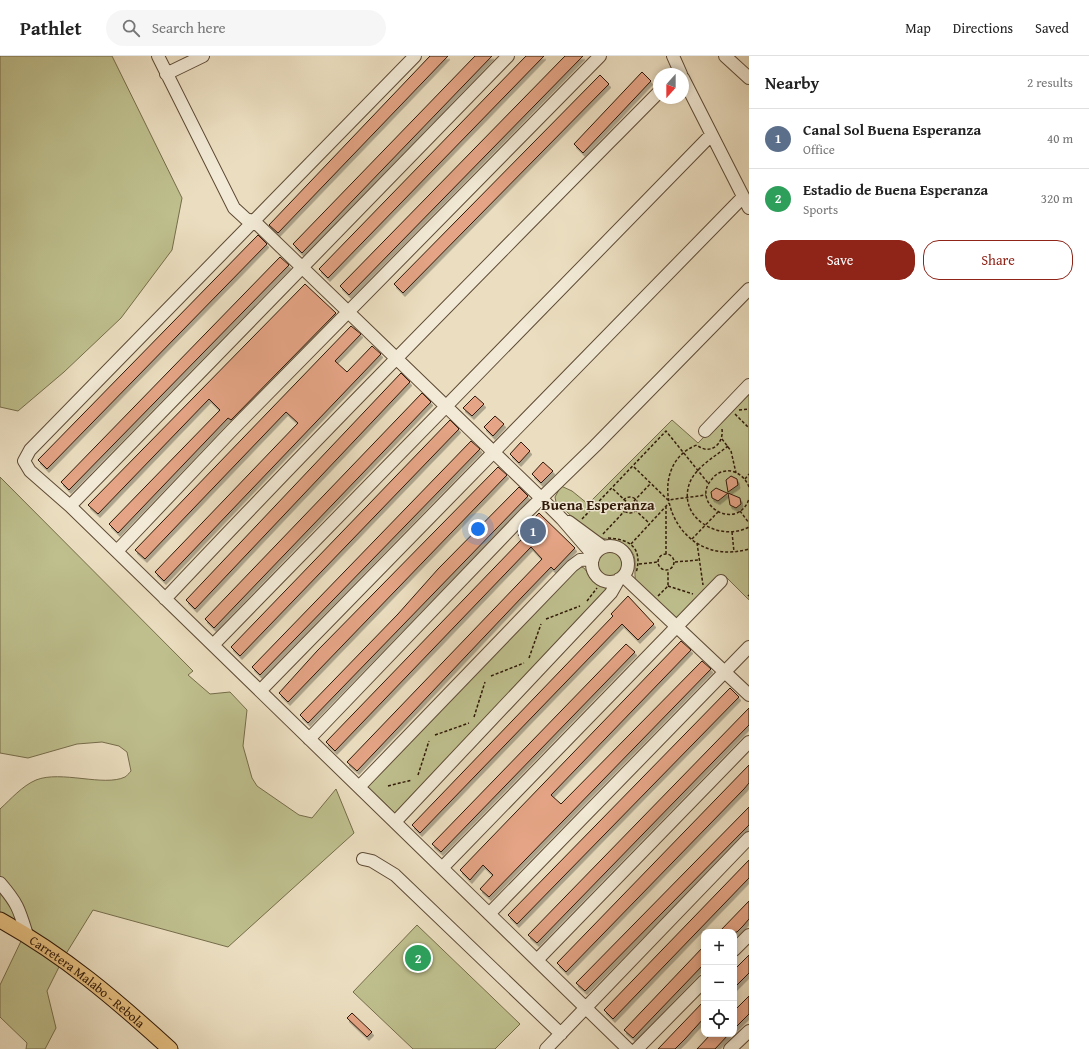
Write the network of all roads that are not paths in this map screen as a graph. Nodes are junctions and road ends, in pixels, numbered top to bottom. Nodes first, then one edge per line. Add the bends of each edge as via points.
1 (158, 56) edge
2 (203, 56) edge
3 (415, 56) edge
4 (508, 56) edge
5 (600, 56) edge
6 (673, 56) edge
7 (725, 56) edge
8 (678, 68) edge
9 (166, 74) junction
10 (749, 78) edge
11 (689, 92) edge
12 (653, 98) edge
13 (711, 135) junction
14 (743, 197) junction
15 (749, 208) edge
16 (255, 222) junction
17 (302, 268) junction
18 (749, 289) edge
19 (348, 312) junction
20 (396, 358) junction
21 (749, 385) edge
22 (445, 406) junction
23 (704, 431) dead end
24 (493, 452) junction
25 (541, 498) junction
26 (70, 506) junction
27 (562, 519) junction
28 (603, 547) junction
29 (117, 551) junction
30 (594, 558) junction
31 (626, 577) junction
32 (721, 581) dead end
33 (166, 599) junction
34 (677, 627) junction
35 (213, 645) junction
36 (749, 647) edge
37 (724, 672) junction
38 (260, 691) junction
39 (749, 695) edge
40 (309, 738) junction
41 (749, 742) edge
42 (359, 787) junction
43 (395, 822) junction
44 (749, 838) edge
45 (362, 859) dead end
46 (442, 868) junction
47 (0, 883) edge
48 (489, 914) junction
49 (0, 920) edge
50 (27, 935) junction
51 (749, 935) edge
52 (737, 947) edge
53 (537, 960) junction
54 (701, 984) edge
55 (585, 1008) junction
56 (749, 1031) edge
57 (560, 1034) junction
58 (170, 1049) edge
59 (546, 1049) edge
60 (628, 1049) edge
61 (637, 1049) edge
62 (730, 1049) edge

1 - 9 street
2 - 9 street
3 - 16 street
4 - 17 street
5 - 19 street
6 - 8 street
7 - 10 street
9 - 16 street via 234,208 246,219
11 - 13 street
12 - 20 street
13 - 14 street
13 - 22 street
14 - 15 street
14 - 24 street
16 - 17 street
16 - 26 street via 183,291 27,454 24,461 26,466
17 - 19 street
17 - 26 street
18 - 25 street
19 - 20 street
19 - 29 street
20 - 22 street
20 - 33 street via 286,470
21 - 23 street
22 - 24 street
22 - 35 street
24 - 25 street
24 - 38 street
25 - 27 street
25 - 40 street
26 - 29 street
27 - 28 street via 574,524
27 - 30 street
28 - 30 street
28 - 31 street via 615,546 625,553 628,565
29 - 33 street
30 - 31 street via 594,570 602,579 613,581
30 - 42 street via 580,560 572,566
31 - 34 street
31 - 43 street
32 - 34 street
33 - 35 street
34 - 37 street
34 - 46 street
35 - 38 street
36 - 37 street
37 - 39 street
37 - 48 street
38 - 40 street
40 - 42 street
41 - 53 street
42 - 43 street
43 - 46 street
44 - 55 street
45 - 57 street via 372,861 395,875
46 - 48 street
47 - 50 street via 14,898
48 - 53 street
49 - 50 main road, Carretera Malabo - Rebola
50 - 58 main road, Carretera Malabo - Rebola via 90,978
51 - 52 street
53 - 55 street
54 - 61 street
55 - 57 street
55 - 60 street
56 - 62 street
57 - 59 street

